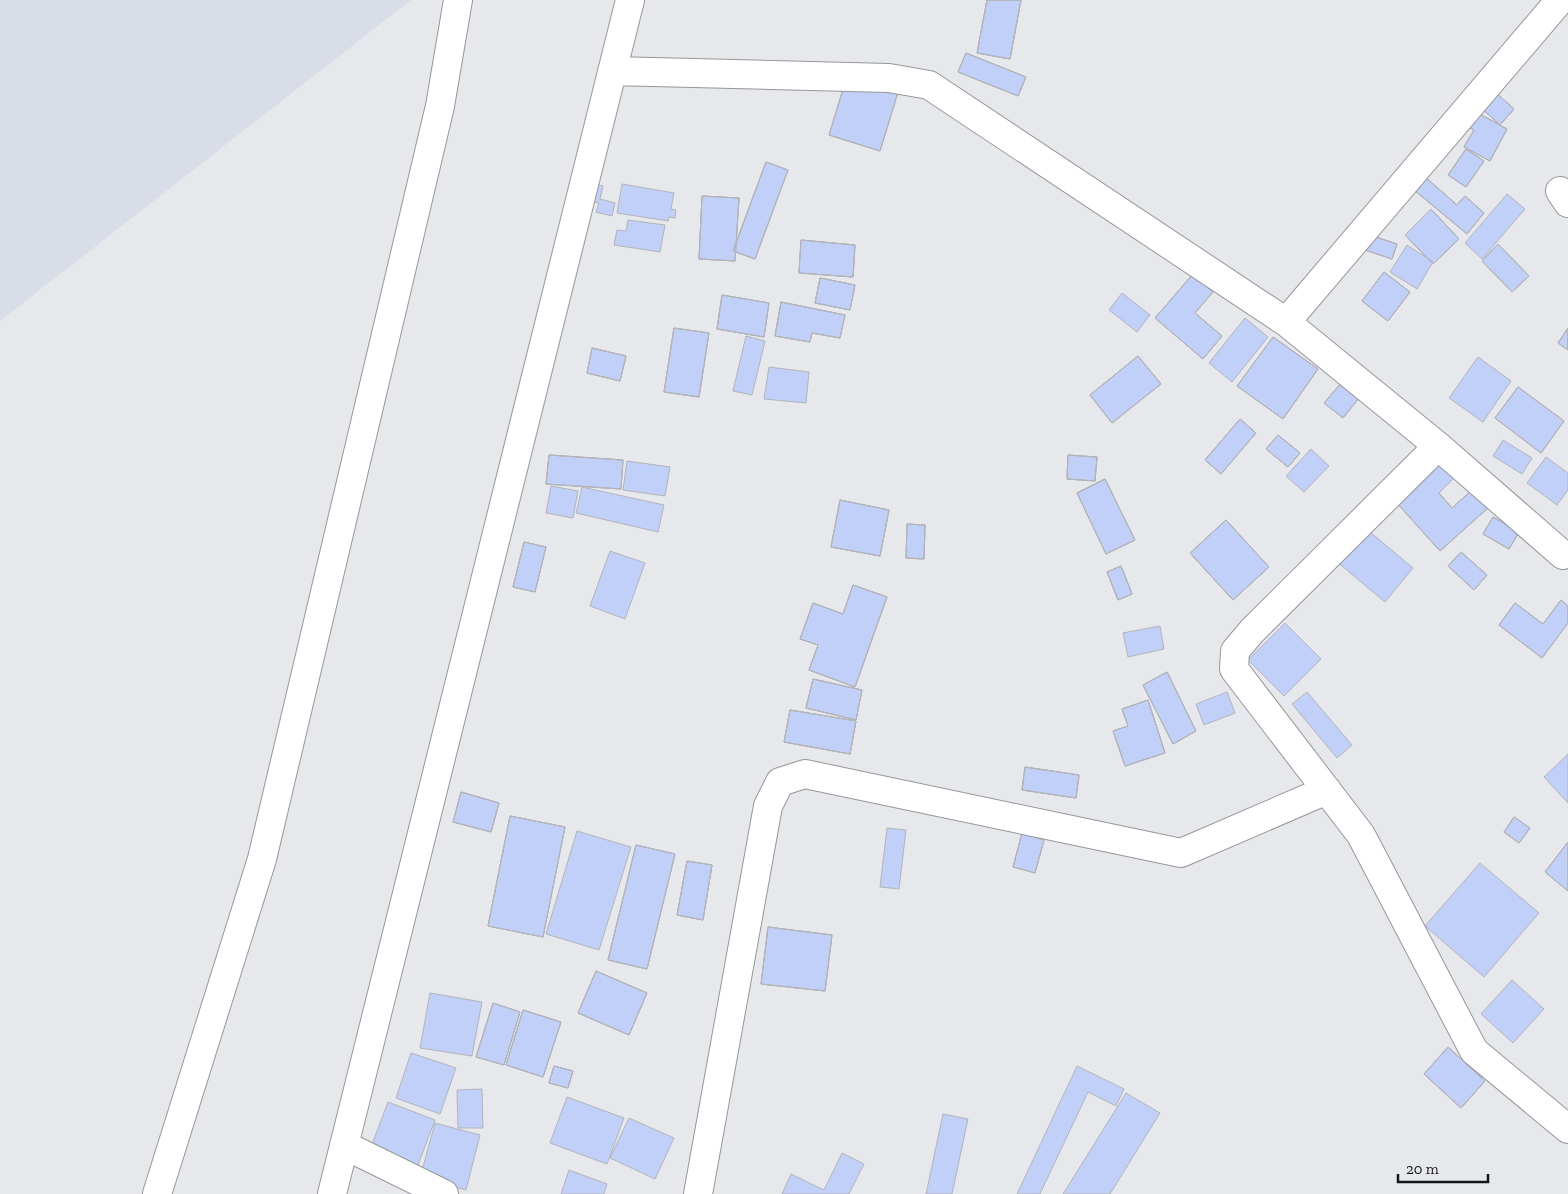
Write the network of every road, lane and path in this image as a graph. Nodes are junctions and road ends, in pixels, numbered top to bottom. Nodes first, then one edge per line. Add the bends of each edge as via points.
1 (458, 0) edge
2 (630, 0) edge
3 (1560, 0) edge
4 (612, 71) junction
5 (1286, 322) junction
6 (1438, 446) junction
7 (1566, 557) edge
8 (1326, 790) junction
9 (1568, 1129) edge
10 (344, 1145) junction
11 (157, 1194) edge
12 (332, 1194) edge
13 (444, 1194) edge
14 (698, 1194) edge

1 - 11 street via 440,106 262,859
2 - 4 street
3 - 5 street
4 - 5 street via 889,78 929,85
4 - 10 street
5 - 6 street
6 - 7 street
6 - 8 street via 1235,651 1234,669
8 - 9 street via 1361,834 1474,1050
8 - 14 street via 1181,853 805,774 780,782 768,806
10 - 12 street
10 - 13 street

